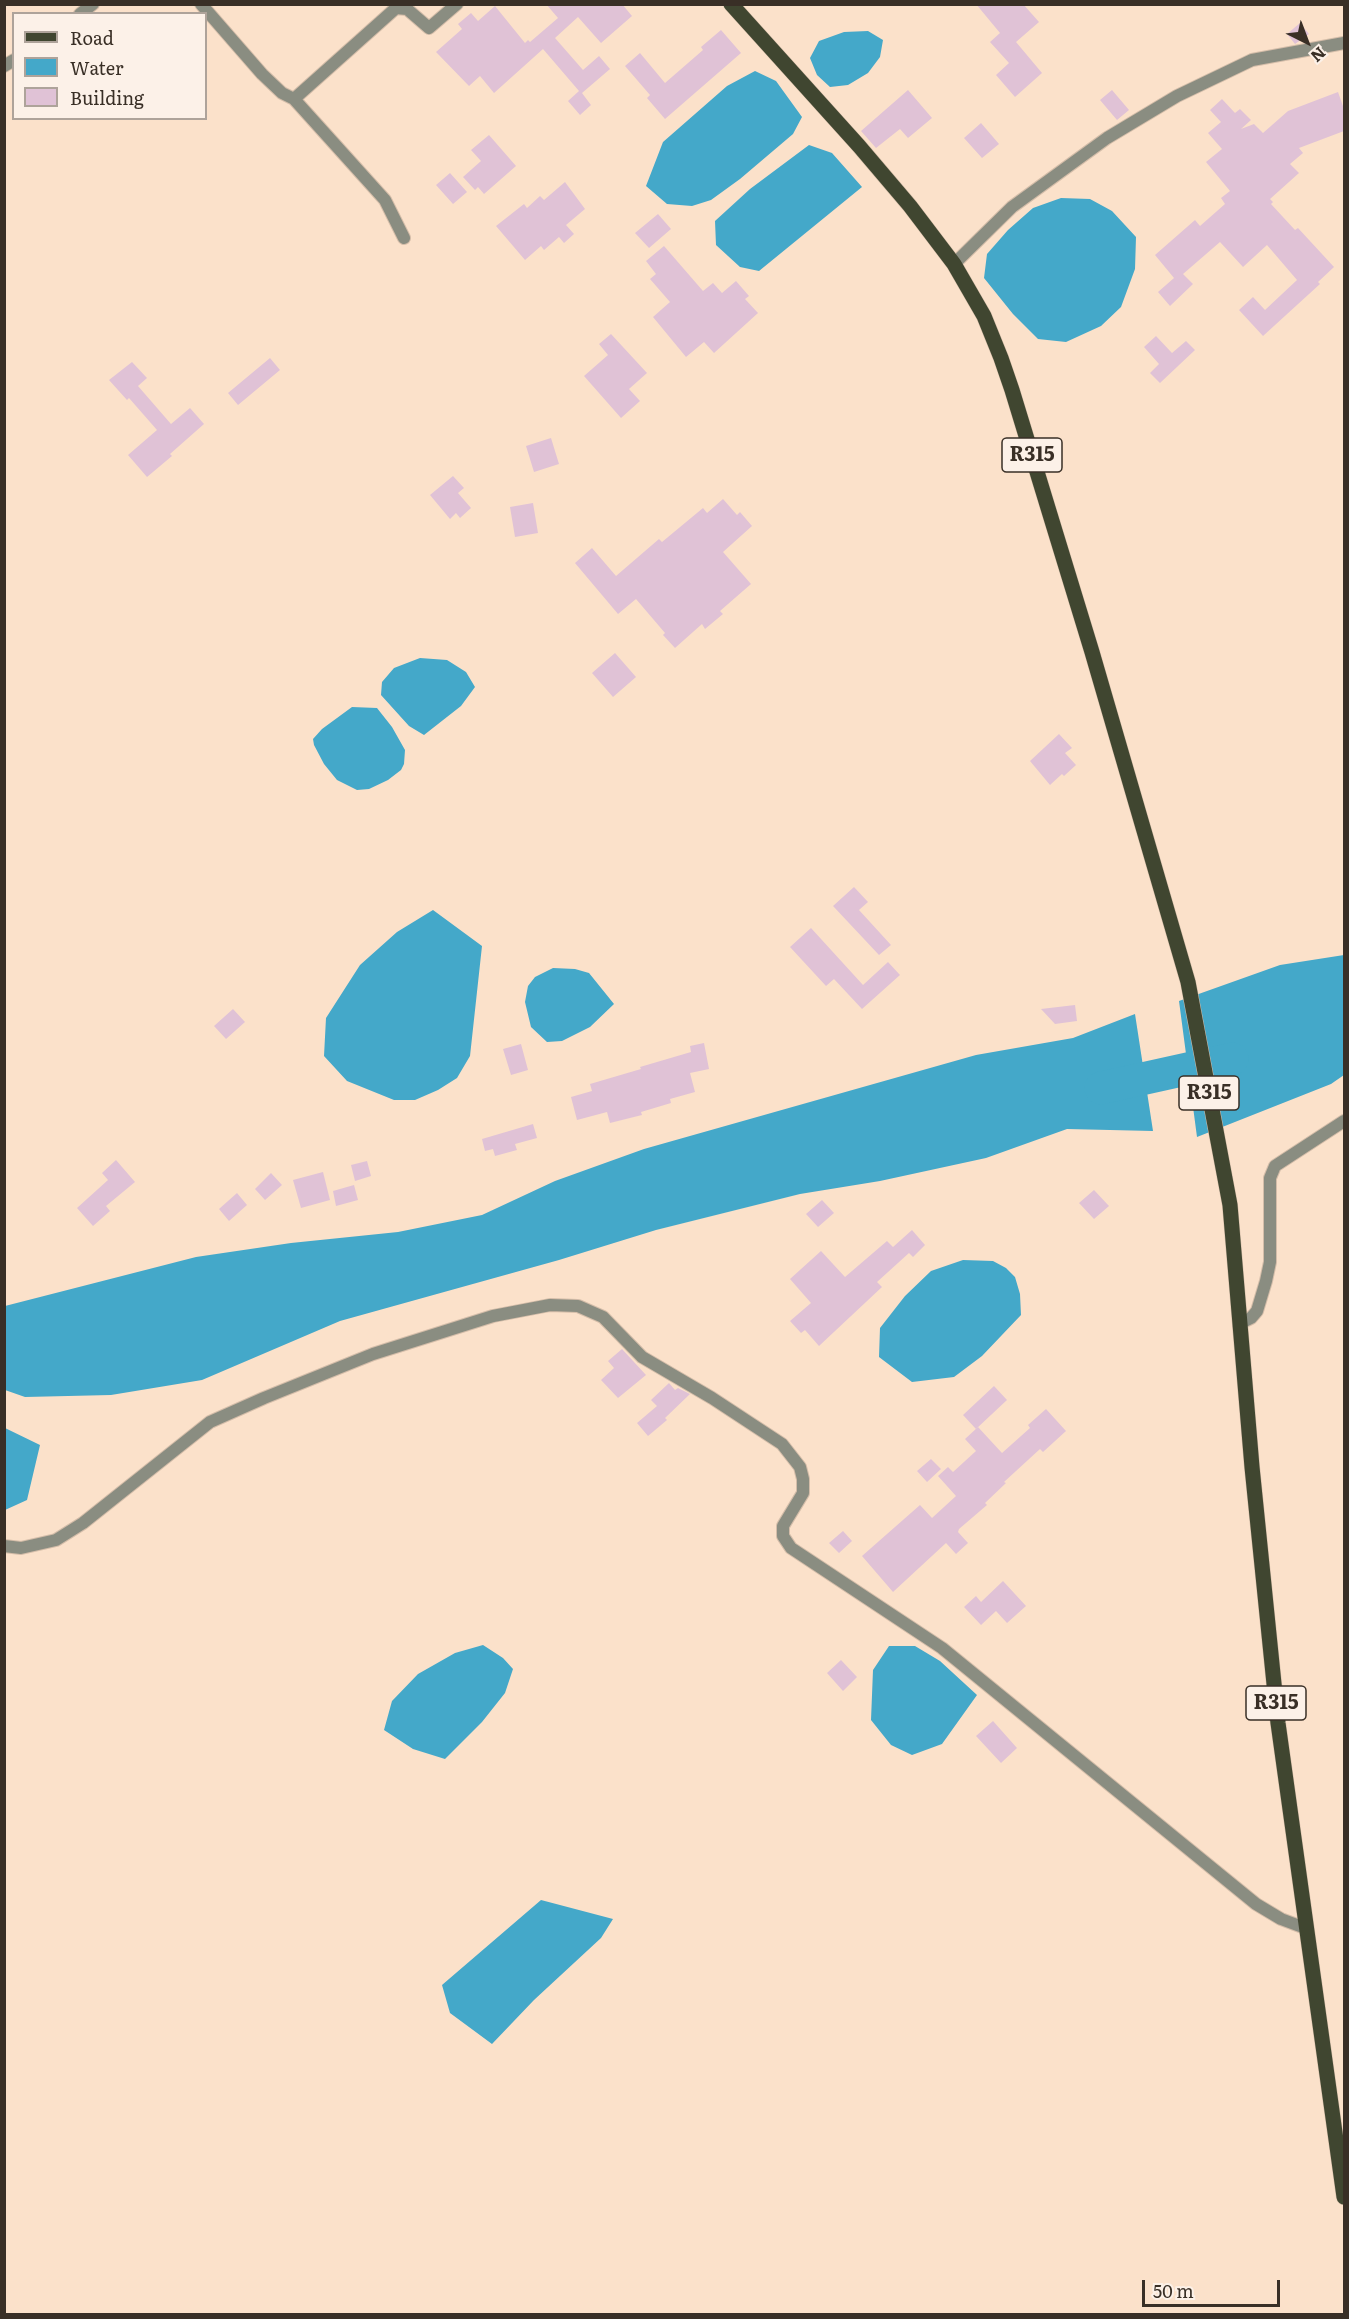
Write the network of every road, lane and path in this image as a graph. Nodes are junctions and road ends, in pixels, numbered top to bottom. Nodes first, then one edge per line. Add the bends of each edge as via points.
1 (201, 4) edge
2 (457, 4) edge
3 (731, 4) edge
4 (1344, 43) edge
5 (294, 99) junction
6 (404, 238) dead end
7 (954, 264) junction
8 (1344, 1120) edge
9 (1239, 1324) junction
10 (4, 1546) edge
11 (1305, 1928) junction
12 (1344, 2198) edge

1 - 5 street via 261,74
2 - 5 street via 429,28 407,9 396,8
3 - 7 main road, R315 via 859,146
4 - 7 street via 1252,60 1177,96 1107,138 1012,207
5 - 6 street via 385,200
7 - 9 main road, R315 via 984,316 1001,358 1188,982 1230,1205
8 - 9 street via 1275,1166 1270,1178 1270,1262 1266,1281 1257,1311
9 - 11 main road, R315 via 1278,1723
10 - 11 street via 21,1548 56,1540 210,1422 264,1398 373,1354 493,1316 550,1305 578,1306 603,1317 642,1357 782,1444 800,1467 803,1479 803,1493 783,1526 783,1536 791,1548 942,1648 1256,1904
11 - 12 main road, R315

